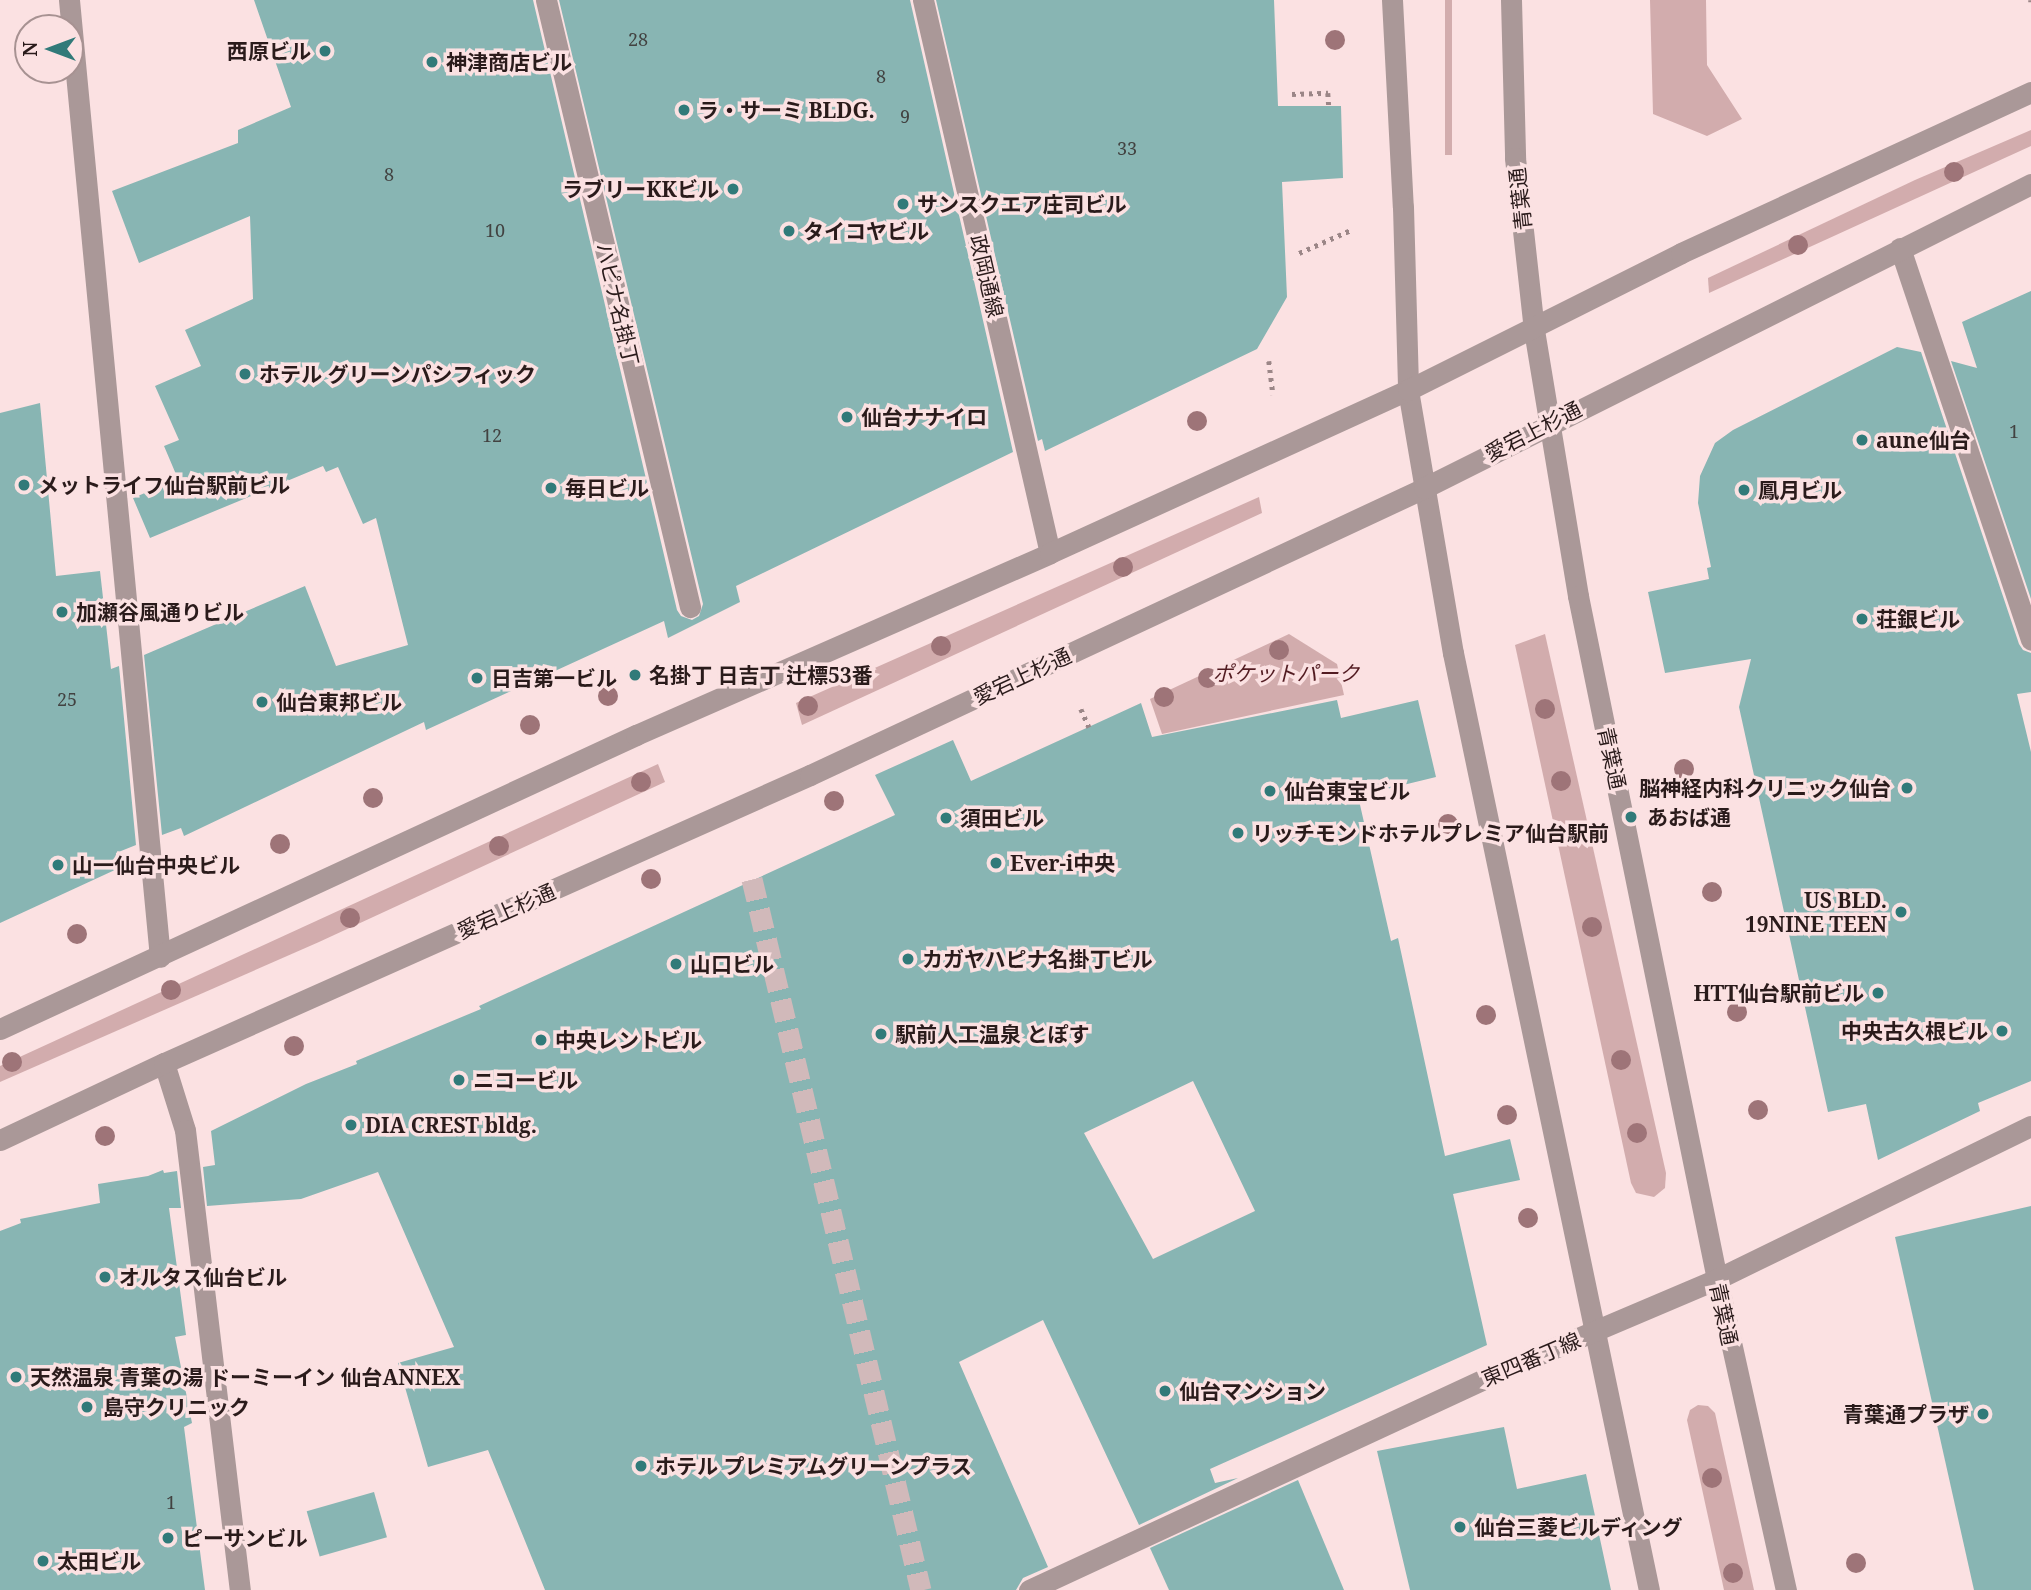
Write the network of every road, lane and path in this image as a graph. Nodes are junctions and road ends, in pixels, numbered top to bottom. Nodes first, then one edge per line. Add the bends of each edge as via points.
1 (69, 0) edge
2 (546, 0) edge
3 (923, 0) edge
4 (1392, 0) edge
5 (1511, 0) edge
6 (2031, 92) edge
7 (1293, 94) dead end
8 (1329, 106) dead end
9 (2031, 184) edge
10 (1351, 230) dead end
11 (1900, 248) junction
12 (1299, 253) dead end
13 (1534, 330) junction
14 (1269, 360) dead end
15 (1408, 390) junction
16 (1273, 395) dead end
17 (1550, 422) junction
18 (1424, 488) junction
19 (1050, 553) junction
20 (690, 607) dead end
21 (2031, 640) edge
22 (1081, 709) dead end
23 (1089, 727) dead end
24 (160, 957) junction
25 (0, 1028) edge
26 (164, 1063) junction
27 (2031, 1126) edge
28 (0, 1140) edge
29 (1717, 1279) junction
30 (1593, 1332) junction
31 (240, 1590) edge
32 (1029, 1590) edge
33 (1649, 1590) edge
34 (1786, 1590) edge

1 - 24 street
2 - 20 street, ハピナ名掛丁
3 - 19 street, 政岡通線
4 - 15 street
5 - 13 street, 青葉通 via 1515,158
6 - 13 street via 1681,253
7 - 8 path via 1328,93
9 - 11 street, 愛宕上杉通
10 - 12 path
11 - 17 street, 愛宕上杉通
11 - 21 street
13 - 15 street
13 - 17 street, 青葉通
14 - 16 path
15 - 18 street
15 - 19 street
17 - 18 street, 愛宕上杉通
17 - 29 street, 青葉通 via 1578,596
18 - 26 street, 愛宕上杉通 via 810,775
18 - 30 street via 1453,653
19 - 24 street via 636,735
22 - 23 path
24 - 25 street
26 - 28 street, 愛宕上杉通
26 - 31 street via 185,1130
27 - 29 street, 東四番丁線
29 - 30 street, 東四番丁線
29 - 34 street, 青葉通
30 - 32 street, 東四番丁線
30 - 33 street

